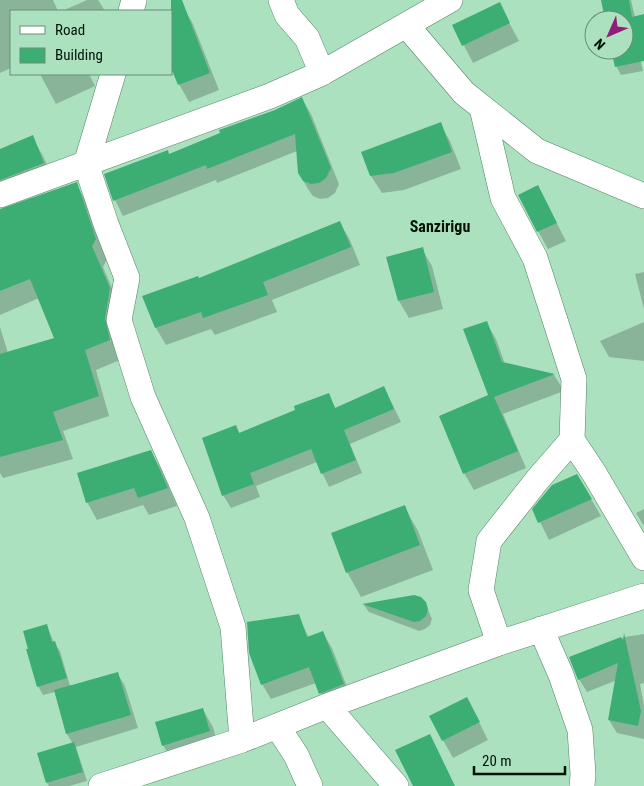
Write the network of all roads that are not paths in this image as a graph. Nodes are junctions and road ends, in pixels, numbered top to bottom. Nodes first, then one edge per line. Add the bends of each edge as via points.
1 (281, 0) edge
2 (450, 0) edge
3 (407, 26) junction
4 (322, 73) junction
5 (113, 75) edge
6 (482, 108) junction
7 (86, 164) junction
8 (0, 195) edge
9 (644, 196) edge
10 (572, 440) junction
11 (644, 558) edge
12 (644, 596) edge
13 (541, 629) junction
14 (499, 643) junction
15 (328, 706) junction
16 (277, 726) junction
17 (242, 740) junction
18 (101, 786) edge
19 (310, 786) edge
20 (396, 786) edge
21 (582, 786) edge

1 - 4 street via 287,15 307,38
2 - 3 street
3 - 4 street
3 - 6 street via 464,93
4 - 7 street via 270,96
5 - 7 street
6 - 9 street via 537,151
6 - 10 street via 504,198 535,258 574,379
7 - 8 street
7 - 17 street via 127,278 119,320 142,397 197,518 233,627
10 - 11 street
10 - 14 street via 490,541 481,590
12 - 13 street
13 - 14 street
13 - 21 street via 580,730
14 - 15 street
15 - 16 street
15 - 20 street
16 - 17 street
16 - 19 street via 296,755
17 - 18 street

